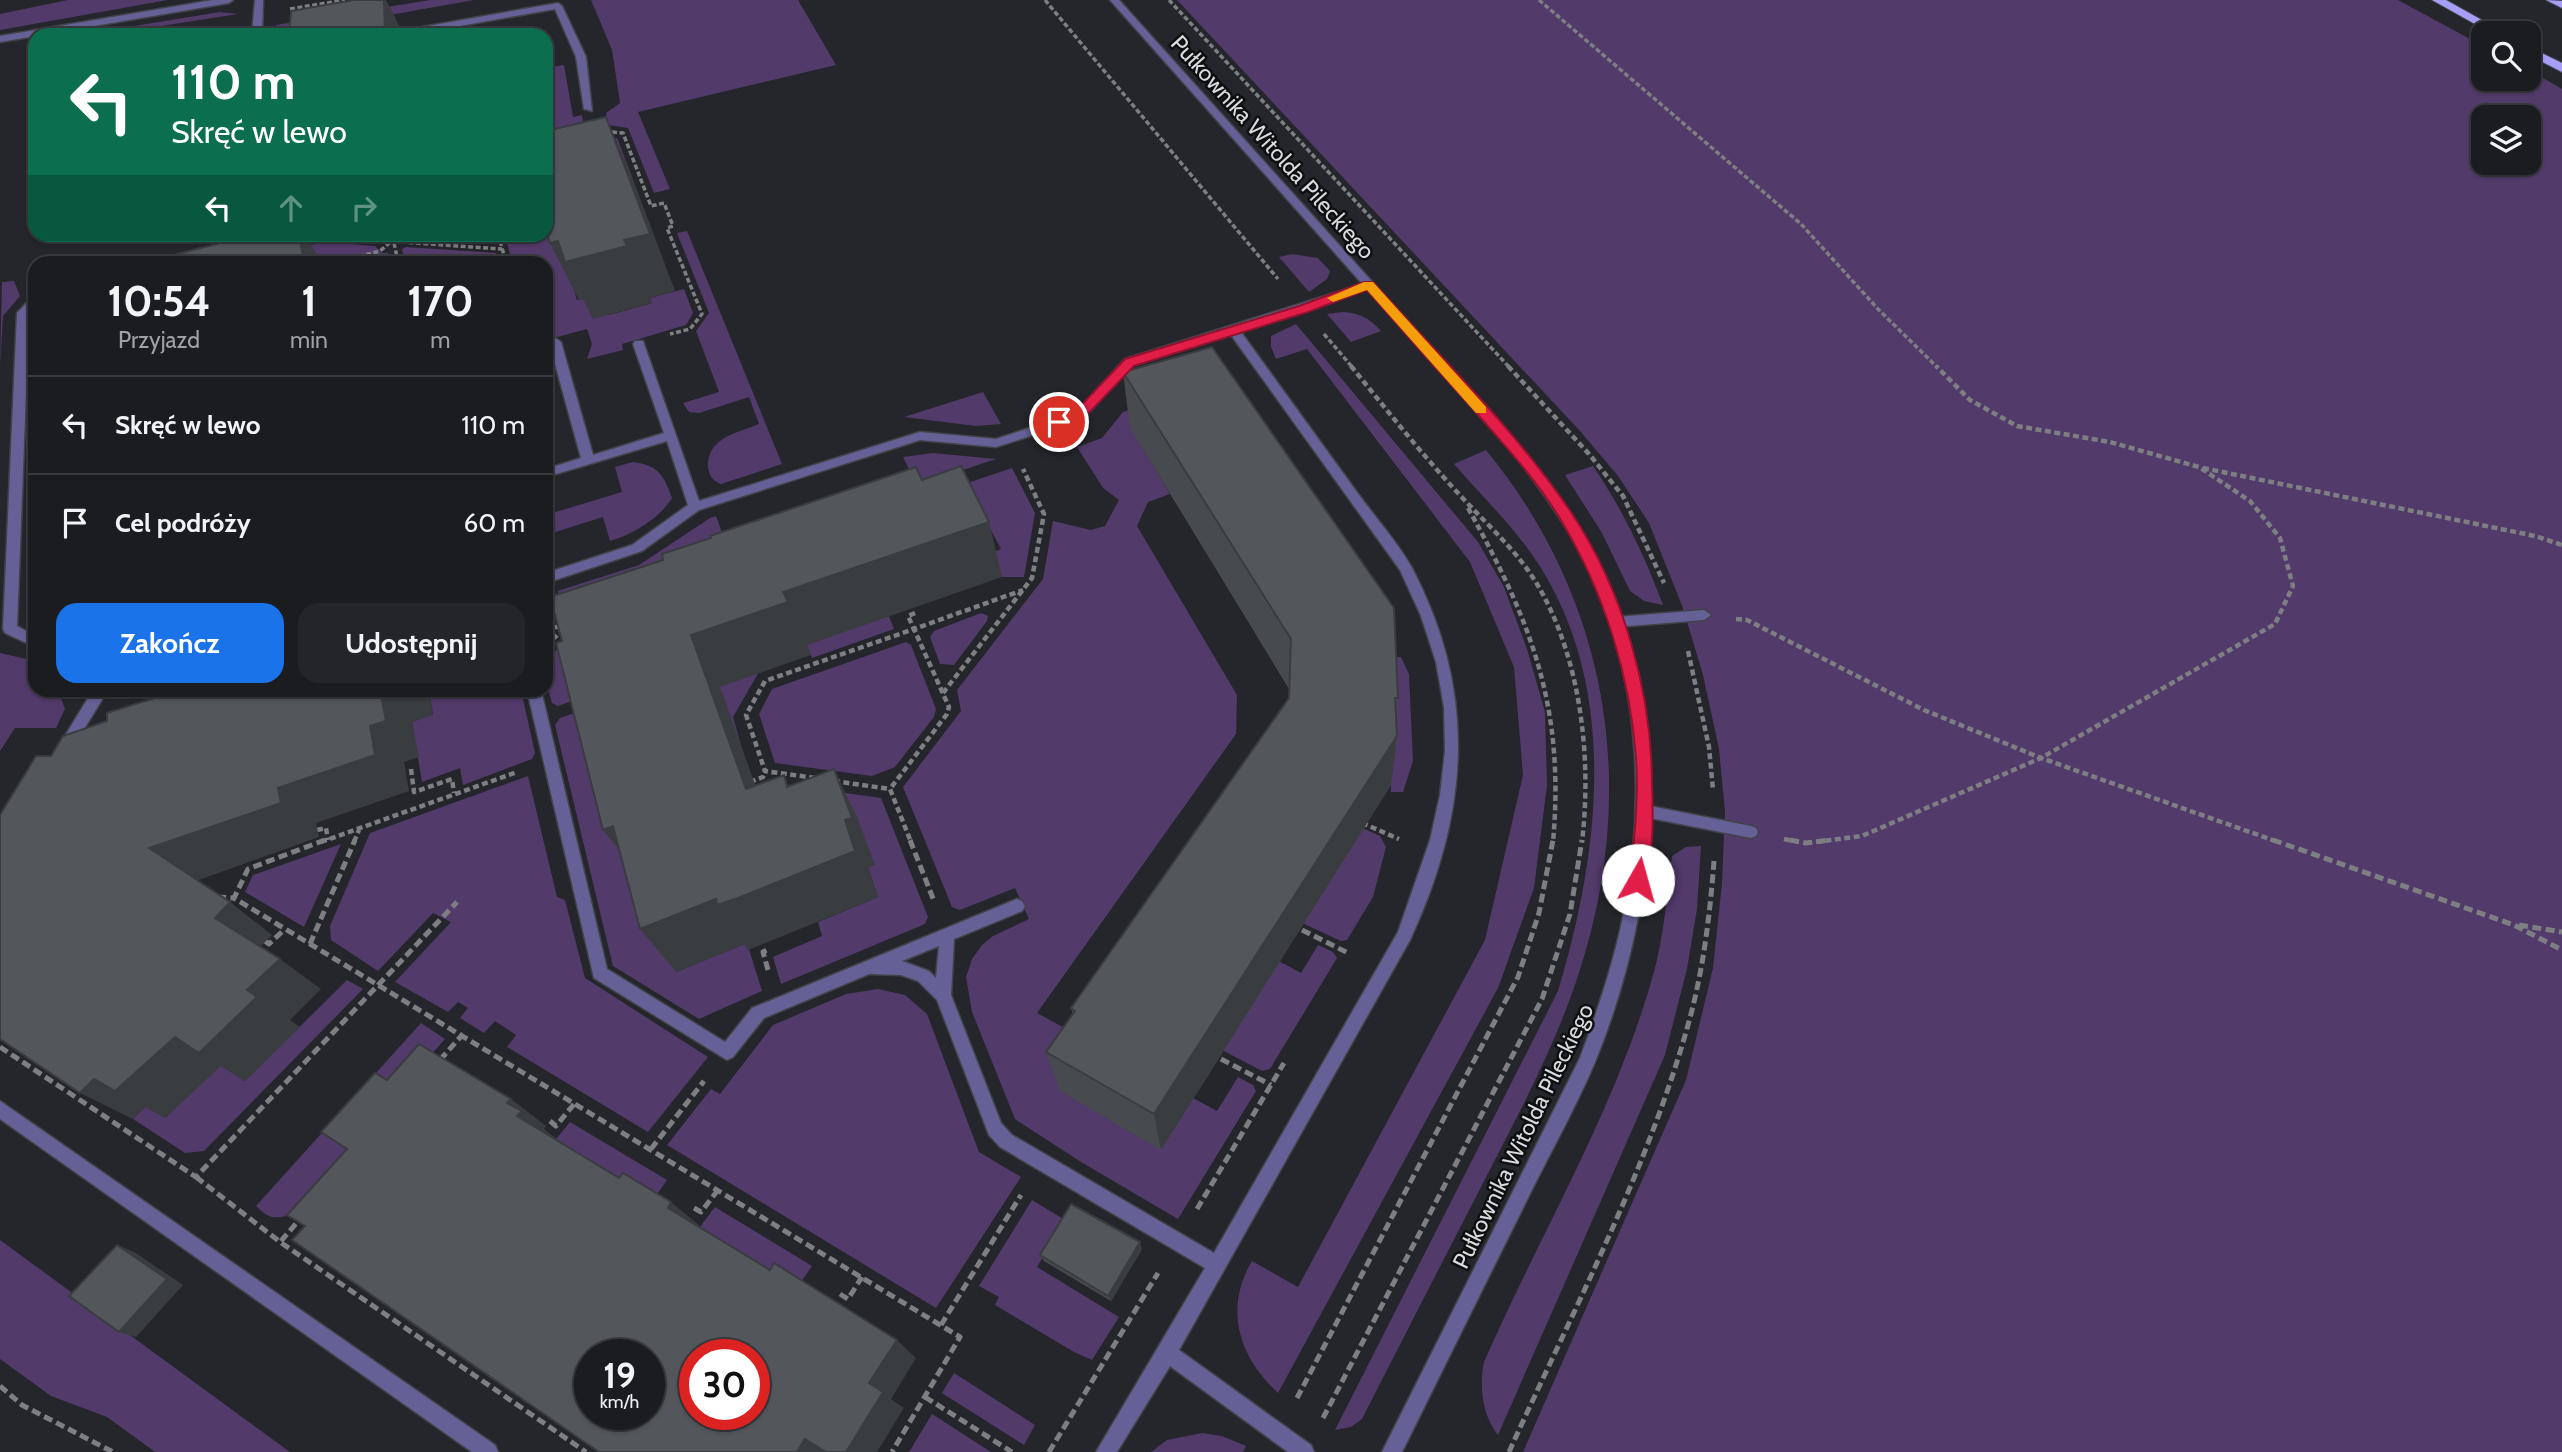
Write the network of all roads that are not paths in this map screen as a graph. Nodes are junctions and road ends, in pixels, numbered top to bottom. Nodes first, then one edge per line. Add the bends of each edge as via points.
1 (229, 0) edge
2 (259, 0) edge
3 (1114, 0) edge
4 (2438, 0) edge
5 (2552, 0) edge
6 (2562, 5) edge
7 (2477, 21) edge
8 (65, 28) edge
9 (257, 28) edge
10 (434, 28) edge
11 (28, 34) edge
12 (0, 39) edge
13 (2541, 57) edge
14 (2562, 68) edge
15 (589, 109) dead end
16 (244, 242) edge
17 (219, 256) edge
18 (1369, 285) junction
19 (28, 308) edge
20 (1234, 330) junction
21 (555, 342) dead end
22 (639, 344) road end
23 (562, 363) junction
24 (553, 364) edge
25 (671, 435) junction
26 (588, 460) junction
27 (553, 471) edge
28 (695, 507) junction
29 (553, 576) edge
30 (1704, 615) road end
31 (1616, 622) junction
32 (28, 638) edge
33 (97, 697) edge
34 (536, 697) edge
35 (56, 762) edge
36 (1644, 811) junction
37 (1751, 832) road end
38 (1017, 906) dead end
39 (947, 934) junction
40 (869, 967) junction
41 (943, 995) junction
42 (0, 1108) edge
43 (1217, 1265) junction
44 (1167, 1353) junction
45 (488, 1452) edge
46 (1106, 1452) edge
47 (1304, 1452) edge
48 (1392, 1452) edge

1 - 8 street
2 - 9 street
3 - 18 street, Pułkownika Witolda Pileckiego
4 - 7 main road
5 - 6 main road
10 - 15 street via 558,6 581,57
11 - 12 street
13 - 14 main road
16 - 17 street
18 - 20 street
18 - 31 street, Pułkownika Witolda Pileckiego via 1522,456 1566,517
19 - 32 street via 23,313 10,629
20 - 28 street via 1129,362 1079,416 996,443 920,436
20 - 43 street via 1384,538 1422,599 1450,686 1454,754 1423,890 1405,935
21 - 23 street
22 - 25 street
23 - 24 street
23 - 26 street
25 - 26 street
25 - 28 street
26 - 27 street
28 - 29 street via 636,548
30 - 31 street
31 - 36 street, Pułkownika Witolda Pileckiego via 1634,686 1644,758
33 - 35 street
34 - 40 street via 600,973 727,1052 758,1013
36 - 37 street
36 - 48 street, Pułkownika Witolda Pileckiego via 1642,859 1611,1001 1587,1061
38 - 39 street
39 - 40 street
39 - 41 street
40 - 41 street via 901,968 923,976
41 - 43 street via 995,1129 1006,1141
42 - 45 street
43 - 44 street
44 - 46 street
44 - 47 street

